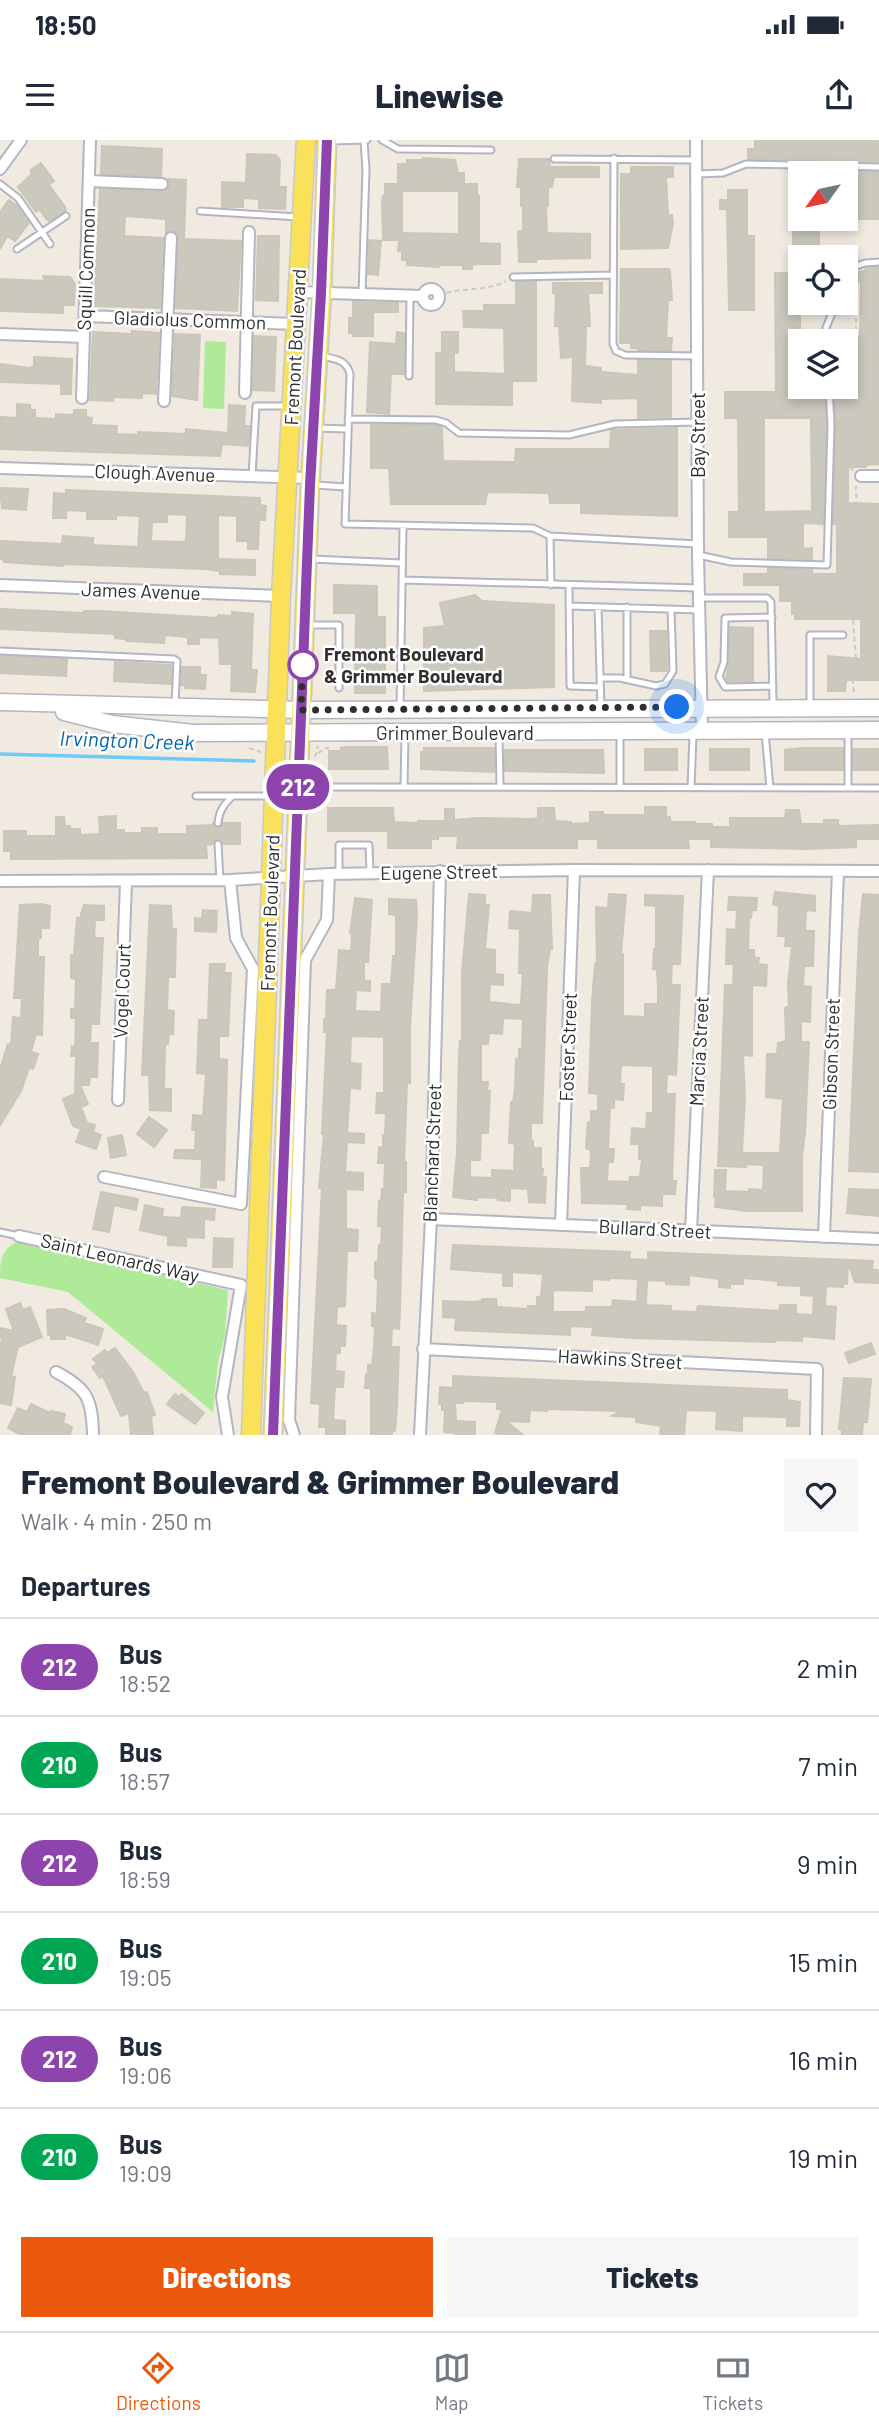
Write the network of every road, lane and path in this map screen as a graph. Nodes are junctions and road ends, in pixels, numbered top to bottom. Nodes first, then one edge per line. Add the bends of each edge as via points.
1 (21, 140) edge
2 (90, 140) edge
3 (306, 140) edge
4 (327, 140) edge
5 (365, 140) edge
6 (382, 140) edge
7 (696, 140) edge
8 (491, 150) dead end
9 (614, 158) junction
10 (554, 159) dead end
11 (697, 160) junction
12 (879, 167) edge
13 (0, 169) edge
14 (698, 174) junction
15 (89, 181) junction
16 (0, 184) edge
17 (162, 184) dead end
18 (200, 211) dead end
19 (66, 216) dead end
20 (301, 217) junction
21 (42, 232) junction
22 (250, 232) dead end
23 (171, 238) dead end
24 (50, 244) dead end
25 (17, 250) dead end
26 (879, 262) edge
27 (858, 265) edge
28 (613, 275) junction
29 (513, 277) joint
30 (297, 292) junction
31 (321, 293) junction
32 (362, 295) junction
33 (438, 295) joint
34 (410, 296) junction
35 (85, 316) junction
36 (167, 319) junction
37 (247, 322) junction
38 (295, 324) junction
39 (0, 334) edge
40 (84, 337) junction
41 (318, 355) junction
42 (698, 356) junction
43 (409, 376) dead end
44 (879, 382) edge
45 (858, 387) edge
46 (244, 393) dead end
47 (82, 398) dead end
48 (830, 399) edge
49 (855, 399) edge
50 (164, 401) dead end
51 (292, 406) junction
52 (348, 419) junction
53 (698, 422) junction
54 (313, 428) junction
55 (348, 429) junction
56 (0, 468) edge
57 (251, 476) junction
58 (861, 476) dead end
59 (879, 476) edge
60 (289, 477) junction
61 (310, 482) junction
62 (346, 487) junction
63 (403, 526) junction
64 (550, 536) junction
65 (698, 550) junction
66 (307, 558) junction
67 (402, 563) junction
68 (401, 580) junction
69 (551, 585) junction
70 (569, 585) junction
71 (0, 586) edge
72 (281, 596) junction
73 (699, 598) junction
74 (569, 606) junction
75 (598, 607) junction
76 (627, 607) junction
77 (671, 609) junction
78 (772, 617) junction
79 (305, 624) junction
80 (843, 635) dead end
81 (0, 651) edge
82 (600, 678) junction
83 (627, 679) junction
84 (773, 686) junction
85 (600, 687) junction
86 (339, 688) dead end
87 (854, 693) dead end
88 (0, 702) edge
89 (34, 704) junction
90 (701, 707) junction
91 (175, 708) junction
92 (601, 708) junction
93 (773, 708) junction
94 (810, 708) junction
95 (879, 708) edge
96 (277, 709) junction
97 (400, 709) junction
98 (301, 710) junction
99 (879, 730) edge
100 (620, 731) junction
101 (698, 731) junction
102 (765, 731) junction
103 (848, 731) junction
104 (499, 732) junction
105 (405, 733) junction
106 (276, 734) junction
107 (300, 734) junction
108 (320, 787) dead end
109 (404, 787) junction
110 (500, 787) junction
111 (620, 787) junction
112 (691, 788) junction
113 (770, 788) junction
114 (848, 788) junction
115 (879, 788) edge
116 (196, 796) dead end
117 (233, 796) junction
118 (274, 797) junction
119 (219, 823) dead end
120 (218, 844) dead end
121 (574, 870) junction
122 (708, 870) junction
123 (440, 871) junction
124 (838, 871) junction
125 (879, 871) edge
126 (370, 873) junction
127 (334, 874) junction
128 (296, 876) junction
129 (272, 877) junction
130 (225, 880) junction
131 (0, 881) edge
132 (125, 882) junction
133 (118, 1100) dead end
134 (104, 1177) dead end
135 (431, 1219) junction
136 (561, 1225) junction
137 (691, 1231) junction
138 (0, 1232) edge
139 (19, 1236) joint
140 (824, 1237) junction
141 (879, 1239) edge
142 (423, 1349) junction
143 (57, 1372) dead end
144 (93, 1435) edge
145 (228, 1435) edge
146 (251, 1435) edge
147 (273, 1435) edge
148 (294, 1435) edge
149 (419, 1435) edge
150 (816, 1435) edge

1 - 13 street
2 - 15 street, Squill Common
3 - 20 main road, Fremont Boulevard
4 - 5 lane
4 - 31 main road, Fremont Boulevard
5 - 32 lane
6 - 8 lane via 398,149
7 - 11 street, Bay Street
9 - 10 lane
9 - 11 lane
9 - 28 lane
11 - 14 street, Bay Street
12 - 14 lane via 746,163 723,173
14 - 42 street, Bay Street
15 - 17 street
15 - 35 street, Squill Common
16 - 21 lane via 18,198
18 - 20 lane
19 - 21 lane
20 - 30 main road, Fremont Boulevard
21 - 24 lane
21 - 25 lane
22 - 37 street
23 - 36 street
26 - 27 lane
28 - 29 lane
28 - 42 lane via 616,351
29 - 33 path via 494,287
30 - 31 street
30 - 38 main road, Fremont Boulevard
31 - 32 street
31 - 41 main road, Fremont Boulevard
32 - 34 street
33 - 34 street via 433,304 427,304 423,296
34 - 43 lane
35 - 36 street, Gladiolus Common
35 - 40 street, Squill Common
36 - 37 street, Gladiolus Common
36 - 50 street
37 - 38 street, Gladiolus Common
37 - 46 street
38 - 51 main road, Fremont Boulevard
39 - 40 street
40 - 47 street, Squill Common
41 - 52 lane via 348,366
41 - 54 main road, Fremont Boulevard
42 - 53 street, Bay Street
44 - 45 path
48 - 65 lane via 827,565 731,562
49 - 87 path via 856,451 851,451 857,512 853,533
51 - 57 lane via 256,406
51 - 60 main road, Fremont Boulevard
52 - 53 lane via 436,420 459,433 546,435 615,424
52 - 55 lane
53 - 65 street, Bay Street
54 - 55 lane
54 - 61 main road, Fremont Boulevard
55 - 62 lane
56 - 57 street, Clough Avenue
57 - 60 street, Clough Avenue
58 - 59 street
60 - 61 street, Clough Avenue
60 - 72 main road, Fremont Boulevard
61 - 62 lane
61 - 66 main road, Fremont Boulevard
62 - 63 lane via 345,524
63 - 64 lane via 533,528
63 - 67 lane
64 - 65 lane
64 - 69 lane
65 - 73 street, Bay Street
66 - 67 lane
66 - 79 main road, Fremont Boulevard
67 - 68 lane
68 - 69 lane
68 - 97 lane
69 - 70 lane
70 - 73 lane
70 - 74 lane
71 - 72 street, James Avenue
72 - 96 main road, Fremont Boulevard
73 - 77 lane
73 - 78 lane via 767,598
73 - 90 street, Bay Street
74 - 75 lane
74 - 85 lane via 570,686
75 - 76 lane
75 - 82 lane
76 - 77 lane
76 - 83 lane
77 - 83 lane via 670,678 656,686
78 - 84 lane
78 - 84 lane via 725,618 719,677 725,687
79 - 86 lane via 339,625
79 - 98 main road, Fremont Boulevard
80 - 94 lane via 810,635
81 - 91 lane via 174,659
82 - 83 lane
82 - 85 lane
84 - 93 lane
85 - 92 lane
88 - 89 main road, Grimmer Boulevard
89 - 91 main road, Grimmer Boulevard
89 - 106 main road, Grimmer Boulevard via 112,724 163,731
90 - 92 main road, Grimmer Boulevard
90 - 93 main road, Grimmer Boulevard
90 - 101 street, Bay Street
91 - 96 main road, Grimmer Boulevard
92 - 97 main road, Grimmer Boulevard
93 - 94 main road, Grimmer Boulevard
94 - 95 main road, Grimmer Boulevard
96 - 98 main road, Grimmer Boulevard
96 - 106 main road, Fremont Boulevard
97 - 98 main road, Grimmer Boulevard
98 - 107 main road, Fremont Boulevard
99 - 103 main road, Grimmer Boulevard
100 - 101 main road, Grimmer Boulevard
100 - 104 main road, Grimmer Boulevard
100 - 111 lane
101 - 102 main road, Grimmer Boulevard
101 - 112 lane
102 - 103 main road, Grimmer Boulevard
102 - 113 lane
103 - 114 lane
104 - 105 main road, Grimmer Boulevard
104 - 110 lane
105 - 107 main road, Grimmer Boulevard
105 - 109 lane
106 - 107 main road, Grimmer Boulevard
106 - 118 main road, Fremont Boulevard
107 - 128 main road, Fremont Boulevard
108 - 109 lane
109 - 110 lane
110 - 111 lane
111 - 112 lane
112 - 113 lane
113 - 114 lane
114 - 115 lane
116 - 117 lane
117 - 118 lane
117 - 119 lane via 222,808
118 - 129 main road, Fremont Boulevard
120 - 130 lane
121 - 122 street, Eugene Street
121 - 123 street, Eugene Street
121 - 136 street, Foster Street
122 - 124 street, Eugene Street
122 - 137 street, Marcia Street
123 - 126 street, Eugene Street
123 - 135 street, Blanchard Street
124 - 125 street, Eugene Street
124 - 140 street, Gibson Street
126 - 127 street, Eugene Street
126 - 127 lane via 369,845 339,845
127 - 128 street, Eugene Street
127 - 148 street, Fremont Boulevard via 327,920 305,960 289,1420
128 - 129 street, Eugene Street
128 - 147 main road, Fremont Boulevard
129 - 130 street, Eugene Street
129 - 146 main road, Fremont Boulevard
130 - 132 street, Eugene Street
130 - 134 street, Fremont Boulevard via 236,937 253,969 241,1204
131 - 132 street, Eugene Street
132 - 133 street, Vogel Court
135 - 136 street, Bullard Street
135 - 142 street, Blanchard Street
136 - 137 street, Bullard Street
137 - 140 street, Bullard Street
138 - 139 lane, Saint Leonards Way
139 - 145 street, Saint Leonards Way via 241,1285 222,1397
140 - 141 street, Bullard Street
142 - 149 street, Blanchard Street
142 - 150 street, Hawkins Street via 817,1369
143 - 144 street via 79,1384 92,1409

